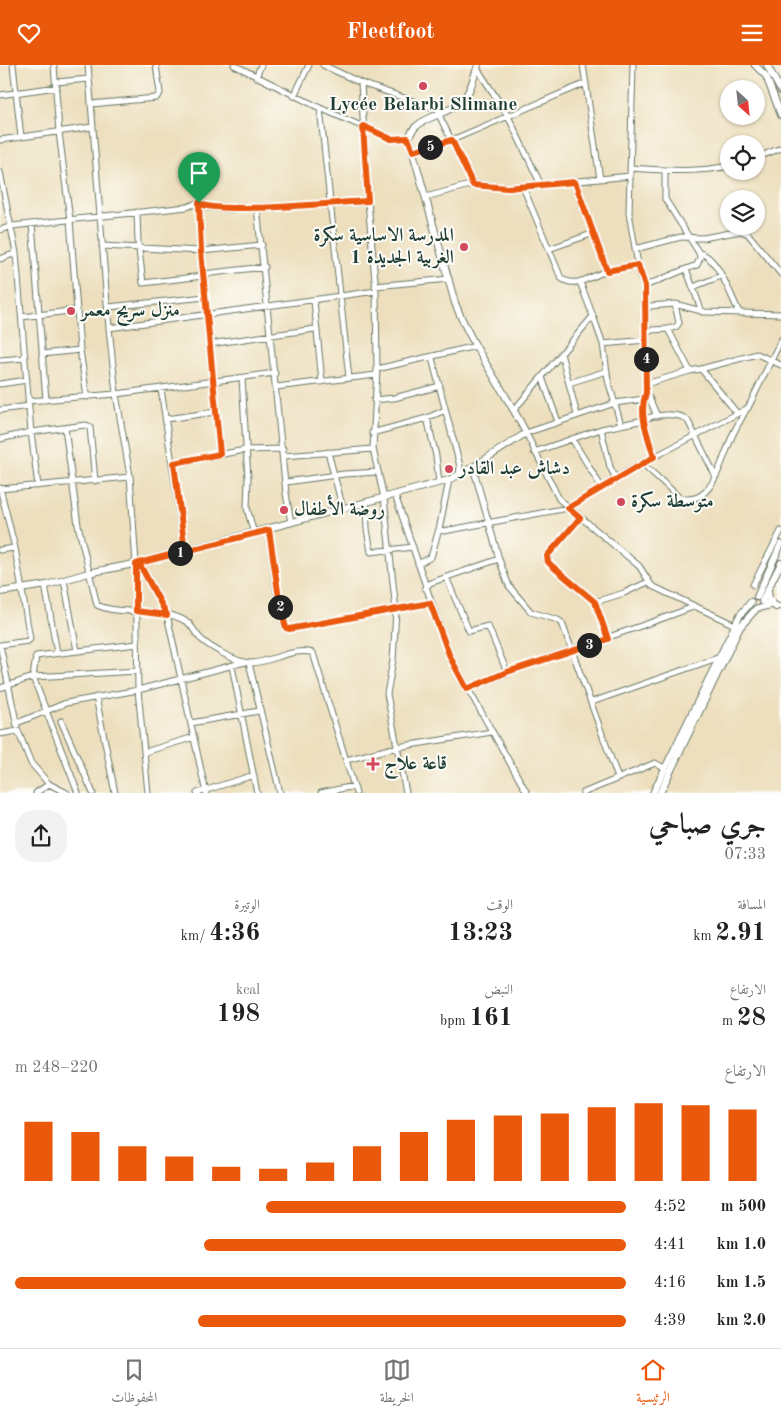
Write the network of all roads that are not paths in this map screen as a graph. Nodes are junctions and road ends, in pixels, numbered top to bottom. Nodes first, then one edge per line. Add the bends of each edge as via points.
1 (13, 65) edge
2 (54, 65) edge
3 (88, 65) edge
4 (156, 65) edge
5 (234, 65) edge
6 (261, 65) edge
7 (309, 65) edge
8 (323, 65) edge
9 (583, 65) edge
10 (632, 65) edge
11 (755, 65) edge
12 (767, 65) edge
13 (477, 67) edge
14 (256, 77) junction
15 (89, 79) junction
16 (361, 83) junction
17 (586, 83) junction
18 (56, 85) junction
19 (781, 91) edge
20 (16, 93) junction
21 (0, 95) edge
22 (294, 96) junction
23 (92, 105) junction
24 (320, 108) junction
25 (442, 113) junction
26 (781, 115) edge
27 (509, 117) junction
28 (363, 126) junction
29 (92, 127) junction
30 (59, 132) junction
31 (21, 137) junction
32 (408, 138) junction
33 (0, 140) edge
34 (452, 140) junction
35 (781, 148) edge
36 (413, 151) junction
37 (765, 154) edge
38 (720, 167) edge
39 (630, 168) junction
40 (665, 170) junction
41 (0, 172) edge
42 (630, 176) junction
43 (600, 179) junction
44 (575, 182) junction
45 (473, 185) junction
46 (541, 185) junction
47 (523, 187) junction
48 (426, 197) junction
49 (3, 198) edge
50 (368, 201) junction
51 (331, 202) junction
52 (199, 203) junction
53 (257, 207) junction
54 (137, 212) junction
55 (100, 216) junction
56 (70, 220) junction
57 (32, 224) junction
58 (12, 226) junction
59 (0, 230) edge
60 (594, 233) junction
61 (690, 237) junction
62 (262, 245) junction
63 (102, 246) junction
64 (138, 247) junction
65 (549, 249) junction
66 (635, 249) junction
67 (201, 251) junction
68 (16, 253) junction
69 (700, 253) junction
70 (0, 259) edge
71 (638, 265) junction
72 (265, 267) junction
73 (686, 269) junction
74 (607, 271) junction
75 (781, 274) edge
76 (203, 275) junction
77 (721, 276) junction
78 (449, 279) junction
79 (580, 282) junction
80 (645, 286) junction
81 (693, 287) junction
82 (376, 289) junction
83 (339, 296) junction
84 (205, 297) junction
85 (314, 301) junction
86 (675, 304) junction
87 (108, 307) junction
88 (268, 307) junction
89 (77, 310) junction
90 (646, 310) junction
91 (702, 312) junction
92 (739, 312) junction
93 (781, 314) edge
94 (39, 315) junction
95 (207, 315) junction
96 (593, 316) junction
97 (22, 317) junction
98 (109, 328) junction
99 (315, 329) junction
100 (668, 329) junction
101 (646, 333) junction
102 (272, 335) junction
103 (646, 340) junction
104 (781, 340) edge
105 (210, 344) junction
106 (603, 344) junction
107 (476, 346) junction
108 (80, 351) junction
109 (561, 353) junction
110 (42, 354) junction
111 (432, 357) junction
112 (25, 358) junction
113 (0, 360) edge
114 (772, 361) junction
115 (781, 365) edge
116 (701, 369) junction
117 (607, 371) junction
118 (690, 371) junction
119 (376, 372) junction
120 (275, 373) junction
121 (542, 377) junction
122 (242, 378) junction
123 (349, 378) junction
124 (28, 380) junction
125 (213, 382) junction
126 (322, 382) junction
127 (0, 383) edge
128 (569, 383) junction
129 (646, 384) junction
130 (440, 386) junction
131 (276, 387) junction
132 (161, 389) junction
133 (646, 393) junction
134 (116, 394) junction
135 (87, 397) junction
136 (644, 399) junction
137 (46, 400) junction
138 (374, 400) junction
139 (29, 403) junction
140 (616, 403) junction
141 (748, 408) junction
142 (514, 409) junction
143 (0, 410) edge
144 (445, 410) junction
145 (215, 413) junction
146 (737, 413) junction
147 (577, 415) junction
148 (657, 416) junction
149 (427, 418) junction
150 (166, 419) junction
151 (644, 420) junction
152 (558, 422) junction
153 (620, 425) junction
154 (65, 427) junction
155 (601, 429) junction
156 (31, 432) junction
157 (372, 433) junction
158 (526, 433) junction
159 (695, 435) junction
160 (0, 439) edge
161 (572, 439) junction
162 (283, 449) junction
163 (373, 449) junction
164 (245, 450) junction
165 (328, 452) junction
166 (534, 452) junction
167 (220, 454) junction
168 (284, 456) junction
169 (654, 457) junction
170 (174, 463) junction
171 (642, 463) junction
172 (473, 467) junction
173 (378, 472) junction
174 (715, 475) junction
175 (332, 476) junction
176 (459, 476) junction
177 (130, 477) junction
178 (616, 479) junction
179 (449, 480) junction
180 (95, 481) junction
181 (286, 482) junction
182 (439, 483) junction
183 (71, 484) junction
184 (38, 486) junction
185 (602, 488) junction
186 (0, 489) edge
187 (395, 495) junction
188 (384, 499) junction
189 (366, 503) junction
190 (568, 508) junction
191 (343, 509) junction
192 (580, 518) junction
193 (291, 523) junction
194 (489, 523) junction
195 (439, 529) junction
196 (269, 530) junction
197 (781, 531) edge
198 (254, 534) junction
199 (412, 547) junction
200 (778, 547) edge
201 (15, 548) junction
202 (0, 550) edge
203 (390, 550) junction
204 (185, 551) junction
205 (499, 559) junction
206 (781, 563) edge
207 (138, 564) junction
208 (418, 564) junction
209 (88, 573) junction
210 (446, 577) junction
211 (64, 580) junction
212 (648, 581) junction
213 (44, 585) junction
214 (753, 585) dead end
215 (22, 588) junction
216 (425, 588) junction
217 (768, 591) junction
218 (0, 592) edge
219 (595, 602) junction
220 (430, 603) junction
221 (758, 603) junction
222 (777, 606) edge
223 (693, 607) junction
224 (136, 611) junction
225 (396, 611) junction
226 (167, 615) junction
227 (738, 626) junction
228 (608, 639) junction
229 (137, 644) junction
230 (0, 645) edge
231 (573, 650) junction
232 (77, 651) junction
233 (57, 653) junction
234 (720, 657) junction
235 (247, 662) junction
236 (232, 666) junction
237 (138, 671) junction
238 (507, 672) junction
239 (33, 677) junction
240 (182, 679) junction
241 (8, 685) junction
242 (0, 688) edge
243 (467, 689) junction
244 (138, 690) junction
245 (96, 697) junction
246 (592, 702) junction
247 (45, 711) junction
248 (259, 711) junction
249 (242, 714) junction
250 (61, 721) dead end
251 (16, 723) junction
252 (191, 723) junction
253 (18, 731) junction
254 (492, 732) junction
255 (0, 734) edge
256 (194, 737) junction
257 (397, 747) junction
258 (145, 752) junction
259 (346, 760) junction
260 (664, 768) junction
261 (254, 775) junction
262 (618, 778) junction
263 (49, 784) junction
264 (354, 786) junction
265 (205, 792) edge
266 (36, 793) edge
267 (67, 793) edge
268 (78, 793) edge
269 (92, 793) edge
270 (115, 793) edge
271 (148, 793) edge
272 (197, 793) edge
273 (258, 793) edge
274 (280, 793) edge
275 (321, 793) edge
276 (356, 793) edge
277 (406, 793) edge
278 (527, 793) edge
279 (583, 793) edge
280 (653, 793) edge
281 (660, 793) edge

1 - 20 street
2 - 18 street
3 - 15 street
4 - 23 street via 160,93 156,98
5 - 14 street
6 - 14 street
7 - 22 street
8 - 16 street
9 - 17 street
10 - 39 street
11 - 26 street via 766,77
12 - 19 street
13 - 25 street via 466,96
13 - 27 street
14 - 22 street
15 - 18 street
15 - 23 street
16 - 25 street
16 - 28 street
17 - 27 street
17 - 43 street
18 - 20 street
18 - 30 street
20 - 21 street
20 - 31 street
22 - 24 street
23 - 29 street
24 - 28 street
24 - 51 street
25 - 32 street via 415,128
25 - 34 street
27 - 34 street
27 - 46 street
28 - 32 street via 391,139
28 - 50 street
29 - 30 street
29 - 55 street
30 - 31 street
30 - 56 street
31 - 33 street
32 - 36 street
34 - 36 street
34 - 45 street
35 - 37 street
36 - 48 street
38 - 40 street
39 - 40 street
39 - 42 street
40 - 61 street via 665,199
41 - 49 street
42 - 43 street
42 - 66 street via 629,213
43 - 44 street
44 - 46 street
44 - 60 street
45 - 47 street
45 - 48 street
46 - 47 street
47 - 65 street
48 - 78 street
49 - 58 street
50 - 51 street
50 - 82 street
51 - 53 street
51 - 83 street
52 - 53 street via 204,207 225,209
52 - 54 street
52 - 67 street
53 - 62 street
54 - 55 street
54 - 64 street
55 - 56 street
55 - 63 street
56 - 57 street
56 - 89 street
57 - 58 street
57 - 94 street
58 - 59 street
58 - 68 street
60 - 65 street
60 - 74 street
61 - 66 street
61 - 69 street
61 - 75 street via 746,232
62 - 67 street
62 - 72 street
63 - 64 street
63 - 87 street
64 - 67 street
64 - 76 street via 143,283
65 - 79 street via 561,278
66 - 71 street
67 - 76 street
68 - 70 street
68 - 97 street
69 - 73 street via 697,265
69 - 77 street via 710,257
71 - 74 street
71 - 80 street
72 - 76 street
72 - 88 street
73 - 80 street
73 - 81 street
74 - 79 street
76 - 84 street
77 - 81 street
77 - 92 street
78 - 82 street
78 - 107 street via 465,328
79 - 96 street
80 - 90 street
81 - 91 street
82 - 83 street
82 - 119 street
83 - 85 street
83 - 123 street
84 - 87 street
84 - 95 street
85 - 88 street
85 - 99 street
86 - 90 street via 650,306
86 - 91 street
86 - 100 street via 679,323
87 - 98 street
88 - 95 street
88 - 102 street
89 - 94 street
89 - 108 street
90 - 101 street
91 - 92 street
92 - 93 street
94 - 97 street
94 - 110 street
95 - 98 street
95 - 105 street
96 - 106 street
96 - 109 street
97 - 112 street
98 - 134 street
99 - 102 street
99 - 126 street
100 - 101 street
100 - 118 street
101 - 103 street
102 - 105 street
102 - 120 street
103 - 106 street
103 - 129 street
104 - 114 street
105 - 125 street
106 - 117 street
107 - 111 street
107 - 142 street
108 - 110 street
108 - 135 street
109 - 121 street
109 - 128 street
110 - 137 street
111 - 119 street
111 - 130 street
112 - 113 street
112 - 124 street
114 - 115 street
114 - 116 street via 757,354
114 - 141 street
116 - 118 street
116 - 146 street
117 - 128 street
117 - 140 street
118 - 129 street
119 - 123 street
119 - 138 street
120 - 122 street
120 - 131 street
121 - 142 street
121 - 152 street
122 - 125 street
122 - 164 street
123 - 126 street
124 - 127 street
124 - 139 street
125 - 132 street
125 - 145 street
126 - 131 street
128 - 147 street
129 - 133 street
130 - 138 street
130 - 144 street
131 - 162 street
132 - 134 street
132 - 150 street
133 - 136 street
133 - 148 street
134 - 135 street
134 - 177 street
135 - 137 street
136 - 140 street
136 - 151 street
137 - 139 street
138 - 157 street
139 - 143 street
139 - 156 street
140 - 147 street
140 - 153 street
141 - 146 street
141 - 174 street
142 - 158 street
144 - 149 street
144 - 176 street via 460,466
145 - 150 street
145 - 167 street
146 - 159 street
147 - 152 street
148 - 151 street
148 - 159 street via 686,419
149 - 157 street
149 - 182 street
150 - 170 street
151 - 153 street
151 - 169 street
152 - 158 street
153 - 155 street
154 - 156 street
154 - 180 street via 90,427
154 - 183 street
155 - 161 street
155 - 178 street
156 - 160 street
156 - 184 street
157 - 163 street
158 - 166 street
158 - 172 street
159 - 169 street
159 - 174 street
161 - 166 street
161 - 185 street
162 - 164 street
162 - 168 street
163 - 165 street
163 - 173 street
164 - 167 street
164 - 198 street via 247,509
165 - 168 street
165 - 175 street
166 - 190 street via 552,489
167 - 170 street
168 - 181 street
169 - 171 street
170 - 204 street
171 - 174 street via 672,493 687,499 704,493
171 - 178 street
172 - 176 street
172 - 194 street
173 - 175 street
173 - 188 street
175 - 181 street
175 - 191 street
176 - 179 street
177 - 180 street
177 - 207 street
178 - 185 street
179 - 182 street
179 - 195 street
180 - 183 street
181 - 193 street
182 - 187 street
183 - 184 street
183 - 209 street
184 - 186 street
185 - 190 street
186 - 201 street
187 - 188 street
187 - 199 street
188 - 189 street
188 - 203 street
189 - 191 street
189 - 203 street via 372,552
190 - 192 street
190 - 194 street
191 - 193 street
192 - 212 street via 639,566
192 - 219 street via 547,559
193 - 196 street
194 - 195 street via 449,531
194 - 205 street
195 - 208 street via 431,557
196 - 198 street
196 - 225 street via 280,605 287,629
197 - 200 street
198 - 204 street
199 - 203 street
199 - 208 street
200 - 214 street
200 - 221 street
201 - 202 street
201 - 215 street
203 - 225 street
204 - 207 street
205 - 210 street
205 - 231 street via 509,586 525,606 562,623
206 - 217 street
207 - 209 street
207 - 224 street
207 - 226 street
208 - 216 street
209 - 211 street
209 - 224 street via 98,607
210 - 216 street
210 - 238 street via 469,631 488,626
211 - 213 street
211 - 232 street
212 - 219 street
212 - 223 street via 660,591
213 - 215 street
213 - 233 street
215 - 218 street
215 - 230 street via 29,640
216 - 220 street
217 - 221 street
217 - 222 street via 769,599
219 - 228 street
220 - 225 street
220 - 243 street via 450,657
221 - 222 street
221 - 227 street
223 - 227 street
223 - 228 street
224 - 226 street
224 - 229 street
225 - 257 street via 387,694
226 - 235 street via 188,622 202,639
226 - 240 street
227 - 234 street
227 - 281 street
228 - 231 street
229 - 232 street
229 - 237 street
230 - 241 street
231 - 238 street
231 - 246 street
232 - 233 street
233 - 239 street via 35,656
234 - 246 street
234 - 260 street
235 - 236 street
235 - 248 street
235 - 259 street via 313,653
236 - 240 street
236 - 249 street
237 - 239 street
237 - 244 street
238 - 243 street
239 - 241 street
239 - 247 street
240 - 244 street
240 - 252 street
241 - 242 street
241 - 251 street
243 - 254 street
244 - 245 street
244 - 258 street
245 - 247 street
245 - 270 street
246 - 262 street
247 - 251 street
247 - 268 street
248 - 249 street
248 - 274 street
249 - 252 street
249 - 261 street
250 - 269 street
251 - 253 street
252 - 256 street
253 - 255 street
253 - 263 street via 31,763
254 - 257 street
254 - 278 street
256 - 258 street
256 - 265 street
257 - 259 street
257 - 277 street
258 - 271 street
259 - 264 street
260 - 262 street via 655,763
260 - 280 street
261 - 265 street
261 - 273 street
262 - 279 street
263 - 266 street
263 - 267 street
264 - 275 street
264 - 276 street
265 - 272 street

